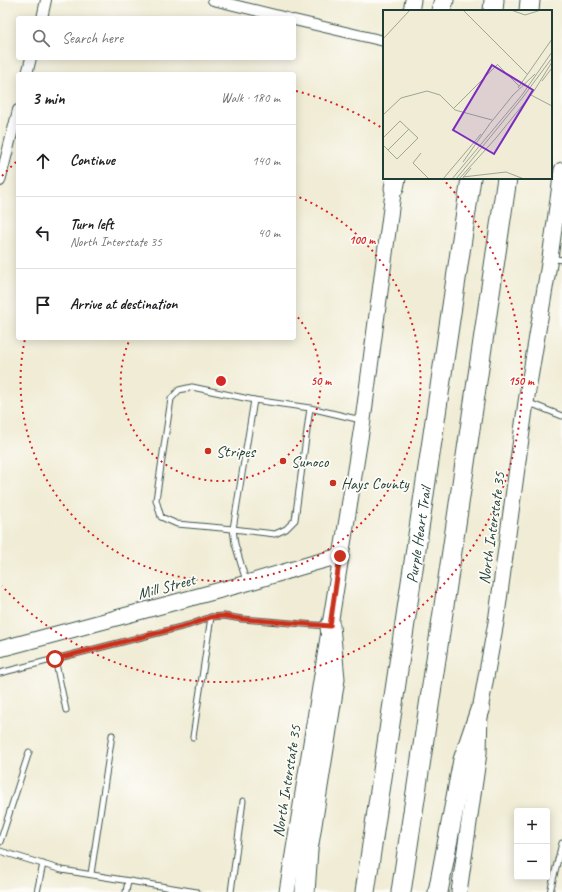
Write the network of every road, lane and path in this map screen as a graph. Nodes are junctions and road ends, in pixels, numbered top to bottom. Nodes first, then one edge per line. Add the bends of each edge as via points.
1 (46, 0) edge
2 (213, 0) edge
3 (413, 0) edge
4 (444, 0) edge
5 (494, 0) edge
6 (530, 0) edge
7 (411, 10) edge
8 (441, 10) edge
9 (493, 10) edge
10 (529, 10) edge
11 (42, 16) edge
12 (279, 16) edge
13 (296, 20) edge
14 (383, 41) edge
15 (30, 60) edge
16 (28, 72) edge
17 (16, 118) edge
18 (562, 170) edge
19 (0, 178) edge
20 (471, 179) edge
21 (507, 179) edge
22 (395, 181) edge
23 (556, 259) edge
24 (254, 400) junction
25 (526, 402) junction
26 (310, 408) junction
27 (562, 416) edge
28 (363, 420) junction
29 (233, 529) junction
30 (340, 556) junction
31 (247, 583) junction
32 (211, 617) junction
33 (330, 626) junction
34 (0, 649) edge
35 (55, 659) junction
36 (0, 673) edge
37 (66, 710) dead end
38 (480, 710) junction
39 (112, 735) dead end
40 (193, 737) dead end
41 (29, 752) dead end
42 (243, 801) dead end
43 (0, 842) edge
44 (562, 843) edge
45 (0, 851) edge
46 (43, 864) junction
47 (91, 874) junction
48 (128, 881) junction
49 (37, 892) edge
50 (126, 892) edge
51 (197, 892) edge
52 (232, 892) edge
53 (287, 892) edge
54 (305, 892) edge
55 (365, 892) edge
56 (401, 892) edge
57 (438, 892) edge
58 (459, 892) edge
59 (550, 892) edge

1 - 11 street
2 - 12 street
3 - 7 main road
4 - 8 highway
5 - 9 highway
6 - 10 highway
13 - 14 street
15 - 16 street
17 - 19 street
18 - 23 main road, North Interstate 35
20 - 55 highway, Purple Heart Trail
21 - 56 highway
22 - 28 main road, North Interstate 35
23 - 25 main road, North Interstate 35
24 - 26 lane
24 - 29 lane
24 - 29 lane via 192,387 179,390 171,399 156,500 161,517 177,524
25 - 27 lane
25 - 38 main road, North Interstate 35 via 496,622
26 - 28 lane
26 - 29 lane via 295,520 286,529 274,534
28 - 30 main road, North Interstate 35
29 - 31 lane
30 - 31 main road, Mill Street
30 - 33 main road, North Interstate 35
31 - 34 main road, Mill Street
32 - 33 lane
32 - 35 lane via 189,625
32 - 40 lane
33 - 53 main road, North Interstate 35
33 - 54 highway via 335,679 308,850
35 - 36 lane
35 - 37 lane
38 - 57 highway via 462,760
38 - 58 main road, North Interstate 35 via 479,753
39 - 47 lane
41 - 43 lane
42 - 52 lane
44 - 59 lane
45 - 46 lane
46 - 47 lane
46 - 49 lane
47 - 48 lane
48 - 50 lane
48 - 51 lane

